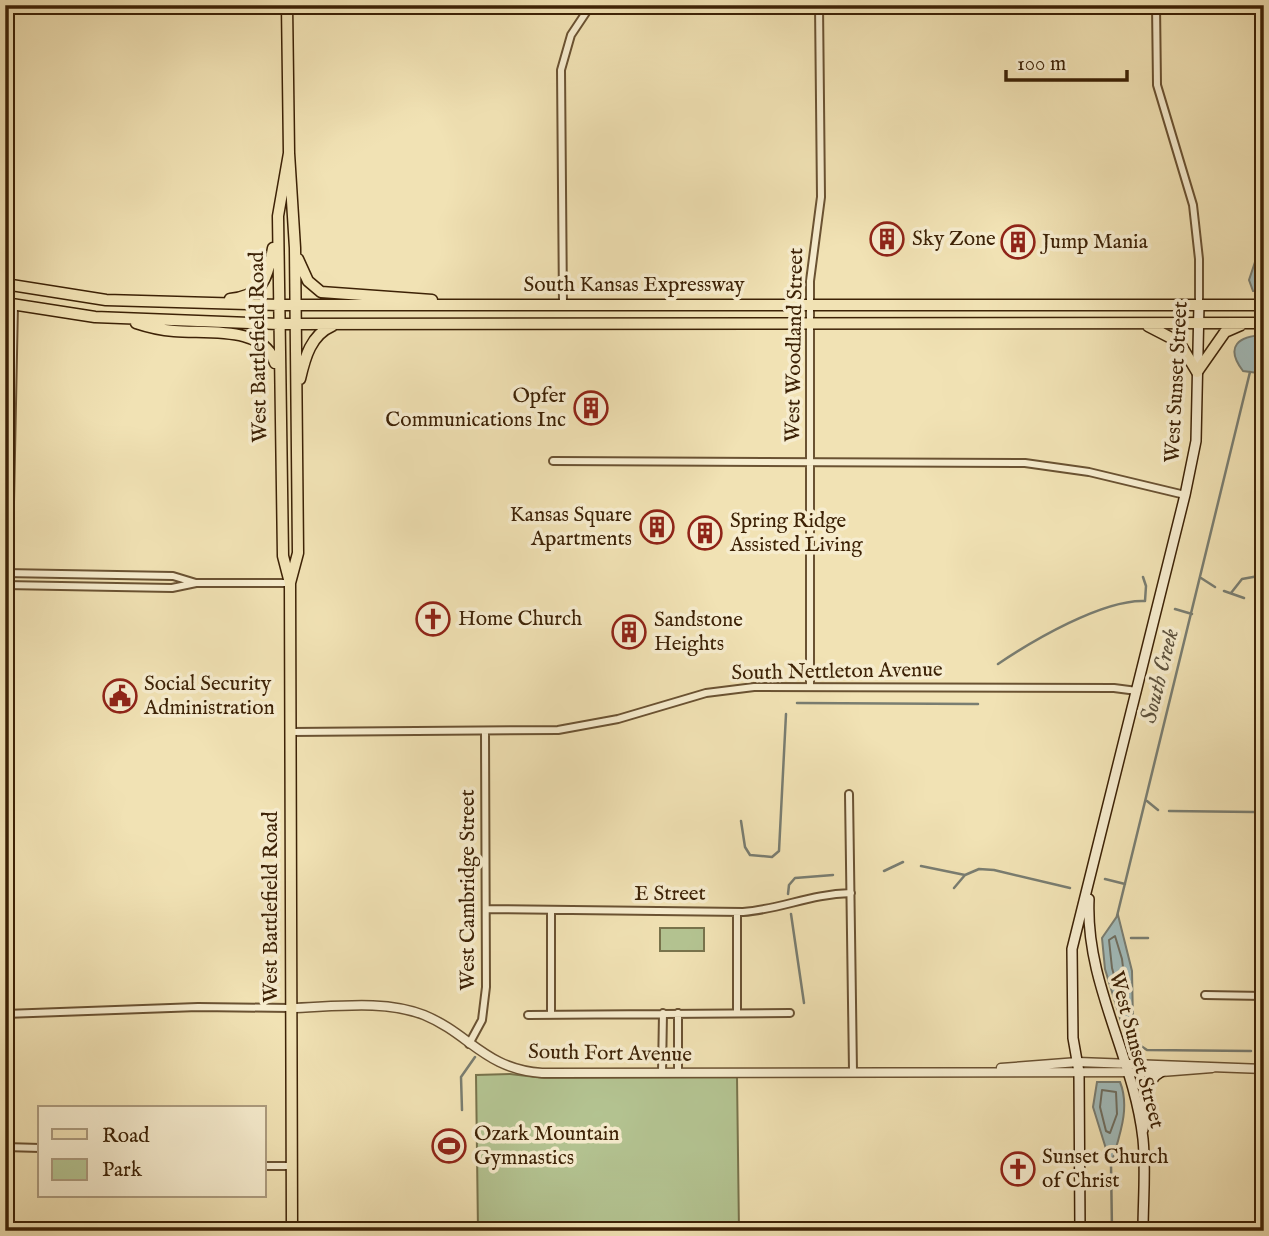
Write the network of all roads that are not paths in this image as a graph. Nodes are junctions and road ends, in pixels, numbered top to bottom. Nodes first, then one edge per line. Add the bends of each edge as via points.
1 (286, 5) edge
2 (591, 5) edge
3 (819, 5) edge
4 (1156, 5) edge
5 (289, 153) junction
6 (278, 216) junction
7 (295, 248) junction
8 (5, 284) edge
9 (155, 302) junction
10 (9, 304) edge
11 (810, 304) junction
12 (1199, 304) junction
13 (278, 305) junction
14 (296, 305) junction
15 (563, 305) junction
16 (1264, 305) edge
17 (456, 306) junction
18 (122, 319) junction
19 (810, 323) junction
20 (1141, 323) junction
21 (1198, 323) junction
22 (1244, 323) junction
23 (1264, 323) edge
24 (278, 324) junction
25 (296, 324) junction
26 (335, 325) junction
27 (1197, 372) junction
28 (278, 375) junction
29 (297, 421) junction
30 (553, 461) dead end
31 (810, 462) junction
32 (1185, 495) junction
33 (5, 551) edge
34 (5, 573) edge
35 (196, 583) junction
36 (290, 583) junction
37 (5, 585) edge
38 (810, 687) junction
39 (1137, 691) junction
40 (290, 732) junction
41 (485, 733) junction
42 (849, 793) dead end
43 (1090, 880) junction
44 (851, 894) junction
45 (486, 909) junction
46 (551, 910) junction
47 (737, 912) junction
48 (1205, 995) dead end
49 (1264, 996) edge
50 (290, 1008) junction
51 (663, 1013) junction
52 (678, 1013) junction
53 (737, 1013) junction
54 (790, 1013) dead end
55 (5, 1014) edge
56 (528, 1015) dead end
57 (551, 1015) junction
58 (469, 1044) junction
59 (1079, 1067) junction
60 (1125, 1067) junction
61 (1212, 1068) junction
62 (1264, 1069) edge
63 (853, 1071) junction
64 (1161, 1072) junction
65 (662, 1073) junction
66 (678, 1073) junction
67 (1143, 1139) junction
68 (5, 1147) edge
69 (38, 1148) edge
70 (266, 1166) edge
71 (292, 1166) junction
72 (292, 1231) edge
73 (1080, 1231) edge
74 (1143, 1231) edge

1 - 5 main road, West Battlefield Road
2 - 15 street via 571,34 561,70
3 - 11 street, West Woodland Street via 821,197
4 - 12 street, West Sunset Street via 1157,85 1193,205
5 - 6 main road, West Battlefield Road
5 - 7 main road, West Battlefield Road
6 - 9 main road via 267,276 258,291 241,298
6 - 13 main road, West Battlefield Road
7 - 14 main road, West Battlefield Road
7 - 17 main road via 304,277 321,292 418,298
8 - 9 main road, South Kansas Expressway via 53,294
9 - 13 main road, South Kansas Expressway
10 - 18 main road, South Kansas Expressway
10 - 33 street via 10,502
11 - 12 main road, South Kansas Expressway
11 - 15 main road, South Kansas Expressway
11 - 19 street, West Woodland Street
12 - 16 main road, South Kansas Expressway
12 - 21 main road, West Sunset Street
13 - 14 main road, South Kansas Expressway
13 - 24 main road, West Battlefield Road
14 - 17 main road, South Kansas Expressway
14 - 25 main road, West Battlefield Road
15 - 17 main road, South Kansas Expressway
18 - 24 main road, South Kansas Expressway
18 - 28 main road via 172,331 254,340 270,350
19 - 20 main road, South Kansas Expressway
19 - 26 main road, South Kansas Expressway
19 - 31 street, West Woodland Street
20 - 21 main road, South Kansas Expressway
20 - 27 main road via 1179,342
21 - 22 main road, South Kansas Expressway
21 - 27 main road, West Sunset Street
22 - 23 main road, South Kansas Expressway
22 - 27 main road via 1225,332
24 - 25 main road, South Kansas Expressway
24 - 28 main road, West Battlefield Road
25 - 26 main road, South Kansas Expressway
25 - 29 main road, West Battlefield Road
26 - 29 main road via 318,335 307,352
27 - 32 main road, West Sunset Street via 1196,442
28 - 36 main road, West Battlefield Road via 283,556
29 - 36 main road, West Battlefield Road via 298,553
30 - 31 street
31 - 32 street via 1039,464
31 - 38 street, West Woodland Street
32 - 39 main road, West Sunset Street
34 - 35 street via 173,576
35 - 36 street
35 - 37 street via 172,588
36 - 40 main road, West Battlefield Road
38 - 39 street, South Nettleton Avenue
38 - 41 street, South Nettleton Avenue via 727,689 577,727
39 - 43 main road, West Sunset Street
40 - 41 street, South Nettleton Avenue
40 - 50 main road, West Battlefield Road
41 - 45 street, West Cambridge Street
42 - 44 street
43 - 59 main road, West Sunset Street via 1072,949 1073,1038
43 - 60 main road, West Sunset Street via 1087,926
44 - 47 street, E Street via 822,894 768,910
44 - 63 street
45 - 46 street, E Street
45 - 58 street, West Cambridge Street via 485,1005
46 - 47 street, E Street
46 - 57 street
47 - 53 street
48 - 49 street
50 - 55 street, South Fort Avenue
50 - 58 street, South Fort Avenue via 407,1010 430,1017
50 - 71 main road, West Battlefield Road
51 - 52 street
51 - 57 street
51 - 65 street
52 - 53 street
52 - 66 street
53 - 54 street
56 - 57 street
58 - 65 street, South Fort Avenue via 500,1065 528,1072
59 - 60 street, South Fort Avenue
59 - 63 street, South Fort Avenue
59 - 73 main road, West Sunset Street
60 - 61 street, South Fort Avenue
60 - 64 street, South Fort Avenue
60 - 67 main road, West Sunset Street
61 - 62 street, South Fort Avenue
61 - 64 street, South Fort Avenue
63 - 66 street, South Fort Avenue
64 - 67 main road via 1149,1089
65 - 66 street, South Fort Avenue
67 - 74 main road, West Sunset Street
68 - 69 street
70 - 71 street
71 - 72 main road, West Battlefield Road

